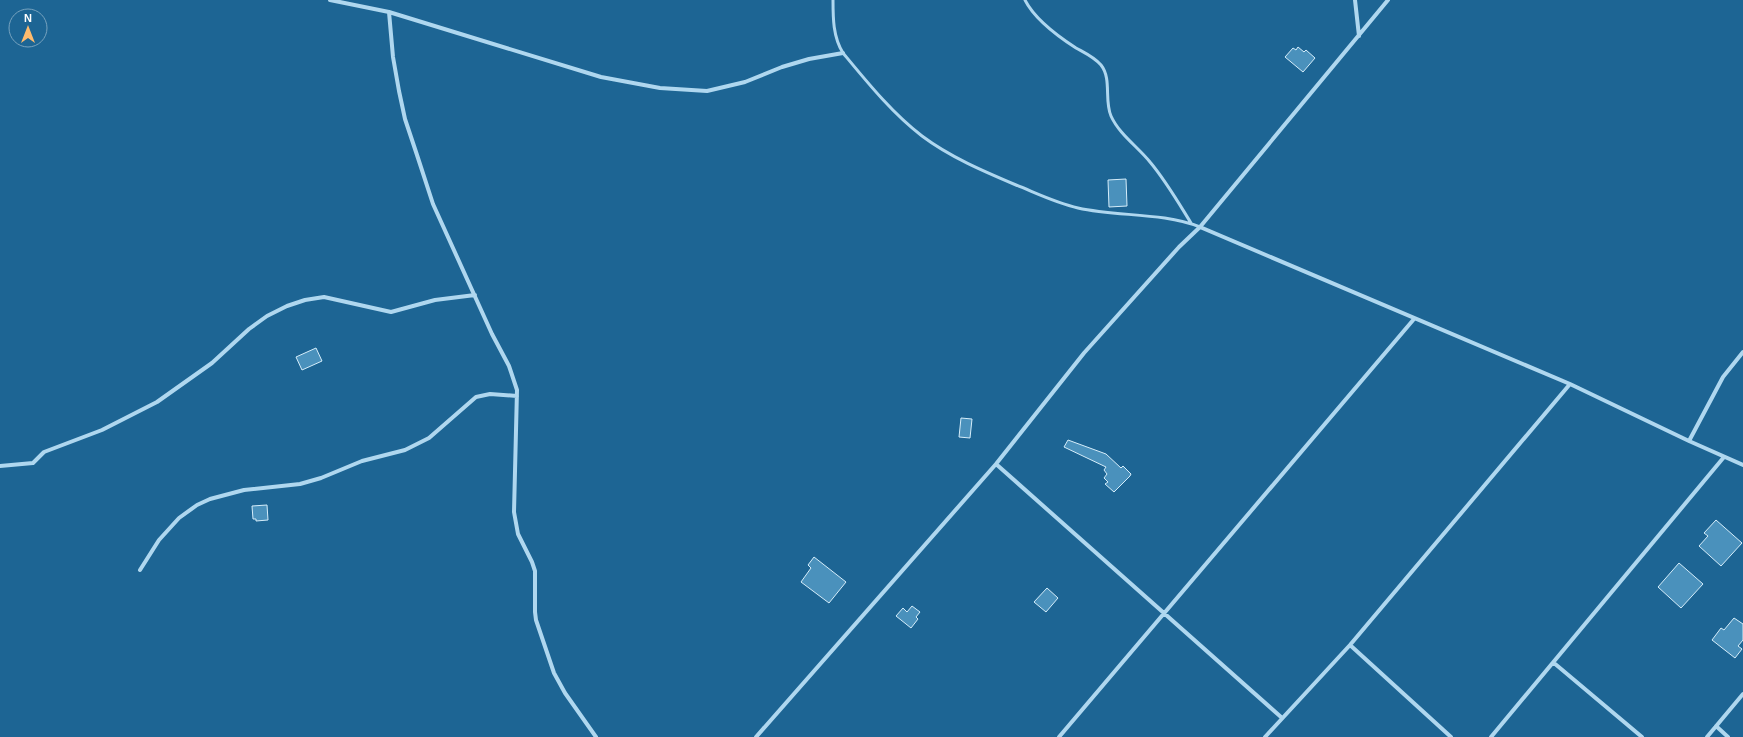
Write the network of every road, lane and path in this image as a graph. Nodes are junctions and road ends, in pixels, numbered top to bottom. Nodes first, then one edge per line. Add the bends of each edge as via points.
1 (330, 0) edge
2 (833, 0) edge
3 (1025, 0) edge
4 (1355, 0) edge
5 (1388, 0) edge
6 (389, 12) junction
7 (1359, 36) junction
8 (843, 53) junction
9 (1191, 223) junction
10 (1200, 227) junction
11 (475, 295) junction
12 (1414, 319) junction
13 (1743, 352) edge
14 (1570, 384) junction
15 (516, 396) junction
16 (1689, 441) junction
17 (1724, 457) junction
18 (996, 464) junction
19 (1743, 465) edge
20 (0, 466) edge
21 (140, 570) dead end
22 (1165, 613) junction
23 (1350, 645) junction
24 (1554, 663) junction
25 (1743, 694) edge
26 (1281, 718) junction
27 (1716, 726) junction
28 (596, 737) edge
29 (756, 737) edge
30 (1059, 737) edge
31 (1265, 737) edge
32 (1451, 737) edge
33 (1491, 737) edge
34 (1642, 737) edge
35 (1707, 737) edge
36 (1728, 737) edge

1 - 6 street
2 - 8 lane via 834,30
3 - 9 lane via 1051,29 1101,66 1106,74 1111,115 1118,128 1151,163
4 - 7 street
5 - 7 street
6 - 8 street via 601,77 660,88 707,91 745,82 802,61
6 - 11 street via 393,57 405,119 433,204
7 - 10 street
8 - 9 lane via 890,107 922,136 956,158 1077,208
9 - 10 lane
10 - 12 street
10 - 18 street via 1084,353
11 - 15 street via 509,366 517,390
11 - 20 street via 435,300 391,312 324,297 287,306 267,316 212,363 157,402 102,430 44,452 34,463
12 - 14 street
12 - 22 street
13 - 16 street via 1723,377
14 - 16 street
14 - 23 street
15 - 21 street via 490,394 476,397 429,438 405,450 362,461 300,484 244,490 197,505 180,518 160,540
15 - 28 street via 514,512 518,534 535,571 536,620 554,673
16 - 17 street
17 - 19 street
17 - 24 street
18 - 22 street
18 - 29 street
22 - 26 street
22 - 30 street
23 - 26 street
23 - 32 street
24 - 33 street
24 - 34 street
25 - 27 street
26 - 31 street
27 - 35 street
27 - 36 street

